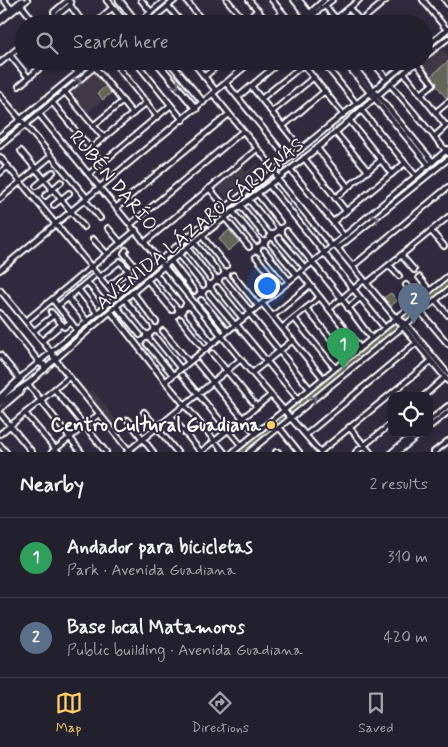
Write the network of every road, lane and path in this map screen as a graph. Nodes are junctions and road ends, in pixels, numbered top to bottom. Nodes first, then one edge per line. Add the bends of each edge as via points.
1 (4, 0) edge
2 (27, 0) edge
3 (68, 0) edge
4 (108, 0) edge
5 (118, 0) edge
6 (141, 0) edge
7 (165, 0) edge
8 (175, 0) edge
9 (186, 0) edge
10 (227, 0) edge
11 (249, 0) edge
12 (272, 0) edge
13 (294, 0) edge
14 (299, 0) edge
15 (323, 0) edge
16 (332, 0) edge
17 (359, 0) edge
18 (386, 0) edge
19 (423, 0) edge
20 (445, 0) edge
21 (22, 2) edge
22 (448, 4) edge
23 (70, 5) junction
24 (168, 6) junction
25 (325, 6) junction
26 (114, 7) junction
27 (350, 8) junction
28 (11, 9) junction
29 (258, 10) junction
30 (151, 12) junction
31 (282, 13) joint
32 (30, 15) edge
33 (55, 15) edge
34 (58, 15) edge
35 (77, 15) edge
36 (105, 15) edge
37 (120, 15) edge
38 (130, 15) edge
39 (148, 15) edge
40 (157, 15) edge
41 (176, 15) edge
42 (198, 15) edge
43 (237, 15) edge
44 (252, 15) edge
45 (262, 15) edge
46 (280, 15) edge
47 (307, 15) edge
48 (307, 15) edge
49 (309, 15) edge
50 (310, 15) edge
51 (334, 15) edge
52 (341, 15) edge
53 (356, 15) edge
54 (370, 15) edge
55 (0, 20) edge
56 (448, 29) edge
57 (448, 38) edge
58 (433, 41) edge
59 (433, 49) edge
60 (15, 50) edge
61 (10, 54) junction
62 (15, 60) edge
63 (0, 63) edge
64 (23, 70) edge
65 (37, 70) edge
66 (76, 70) edge
67 (82, 70) edge
68 (92, 70) edge
69 (97, 70) edge
70 (120, 70) edge
71 (142, 70) edge
72 (164, 70) edge
73 (176, 70) edge
74 (199, 70) edge
75 (212, 70) edge
76 (241, 70) edge
77 (270, 70) edge
78 (294, 70) edge
79 (308, 70) edge
80 (329, 70) edge
81 (352, 70) edge
82 (356, 70) edge
83 (380, 70) edge
84 (398, 70) edge
85 (408, 70) edge
86 (423, 70) edge
87 (78, 73) junction
88 (404, 73) junction
89 (204, 76) junction
90 (28, 77) junction
91 (314, 77) junction
92 (387, 79) junction
93 (226, 83) junction
94 (390, 84) junction
95 (19, 86) dead end
96 (251, 86) junction
97 (62, 87) junction
98 (325, 91) junction
99 (371, 91) junction
100 (65, 92) junction
101 (215, 92) junction
102 (0, 94) edge
103 (421, 94) junction
104 (375, 96) junction
105 (238, 97) junction
106 (261, 99) junction
107 (123, 101) junction
108 (52, 102) junction
109 (147, 102) junction
110 (203, 102) junction
111 (448, 102) edge
112 (356, 104) junction
113 (171, 105) junction
114 (196, 109) junction
115 (362, 111) junction
116 (272, 112) junction
117 (436, 112) junction
118 (39, 114) junction
119 (133, 114) junction
120 (230, 114) junction
121 (343, 114) junction
122 (157, 116) junction
123 (21, 120) junction
124 (183, 120) junction
125 (350, 121) junction
126 (25, 125) junction
127 (447, 125) edge
128 (93, 126) junction
129 (283, 126) junction
130 (243, 131) junction
131 (336, 133) junction
132 (0, 136) edge
133 (434, 137) junction
134 (104, 138) junction
135 (0, 146) edge
136 (317, 148) junction
137 (90, 149) junction
138 (257, 149) junction
139 (301, 149) junction
140 (447, 151) edge
141 (21, 152) dead end
142 (51, 156) junction
143 (0, 157) edge
144 (304, 158) junction
145 (288, 159) junction
146 (448, 159) edge
147 (381, 160) junction
148 (102, 163) junction
149 (405, 163) junction
150 (431, 163) junction
151 (8, 166) junction
152 (36, 169) junction
153 (290, 169) junction
154 (275, 170) junction
155 (368, 171) junction
156 (53, 172) dead end
157 (0, 173) edge
158 (89, 174) junction
159 (392, 174) junction
160 (416, 176) junction
161 (277, 179) junction
162 (44, 180) junction
163 (20, 182) junction
164 (61, 182) dead end
165 (269, 185) junction
166 (36, 186) dead end
167 (348, 187) junction
168 (448, 187) edge
169 (100, 188) junction
170 (210, 188) junction
171 (52, 189) junction
172 (69, 192) dead end
173 (258, 194) junction
174 (45, 196) dead end
175 (335, 198) junction
176 (0, 199) edge
177 (86, 199) junction
178 (61, 200) junction
179 (249, 200) junction
180 (54, 205) dead end
181 (241, 206) junction
182 (117, 207) junction
183 (225, 207) junction
184 (71, 211) junction
185 (233, 212) junction
186 (346, 212) junction
187 (448, 217) edge
188 (100, 218) dead end
189 (224, 218) junction
190 (280, 222) dead end
191 (333, 222) junction
192 (56, 224) junction
193 (131, 224) junction
194 (84, 227) dead end
195 (108, 228) dead end
196 (272, 228) dead end
197 (136, 230) junction
198 (287, 231) dead end
199 (431, 231) junction
200 (264, 234) dead end
201 (202, 236) junction
202 (344, 236) junction
203 (280, 238) dead end
204 (94, 239) dead end
205 (257, 241) dead end
206 (145, 242) junction
207 (194, 242) junction
208 (121, 243) junction
209 (271, 244) dead end
210 (333, 245) junction
211 (444, 246) dead end
212 (249, 247) dead end
213 (187, 248) junction
214 (338, 248) junction
215 (126, 250) dead end
216 (264, 250) dead end
217 (324, 253) junction
218 (107, 254) junction
219 (179, 255) junction
220 (401, 255) junction
221 (256, 257) dead end
222 (160, 260) junction
223 (171, 261) junction
224 (312, 263) junction
225 (389, 265) junction
226 (165, 266) junction
227 (226, 266) dead end
228 (353, 266) junction
229 (92, 267) junction
230 (305, 268) junction
231 (0, 270) edge
232 (414, 270) dead end
233 (218, 272) dead end
234 (155, 274) junction
235 (298, 274) junction
236 (142, 275) junction
237 (233, 275) dead end
238 (93, 276) dead end
239 (399, 276) dead end
240 (448, 276) edge
241 (100, 277) junction
242 (210, 278) dead end
243 (419, 278) dead end
244 (148, 281) junction
245 (225, 281) dead end
246 (289, 281) junction
247 (87, 282) junction
248 (365, 282) junction
249 (203, 285) dead end
250 (406, 285) dead end
251 (310, 286) junction
252 (108, 287) junction
253 (217, 287) dead end
254 (281, 287) junction
255 (78, 289) junction
256 (0, 290) edge
257 (353, 290) junction
258 (448, 290) edge
259 (194, 291) dead end
260 (430, 291) junction
261 (133, 294) junction
262 (209, 294) dead end
263 (116, 297) junction
264 (320, 297) junction
265 (68, 298) junction
266 (360, 298) junction
267 (342, 299) junction
268 (53, 300) junction
269 (125, 300) junction
270 (201, 300) dead end
271 (418, 300) junction
272 (435, 300) junction
273 (180, 303) dead end
274 (262, 303) junction
275 (106, 305) junction
276 (58, 306) junction
277 (258, 306) junction
278 (117, 307) junction
279 (306, 308) junction
280 (348, 308) junction
281 (330, 309) junction
282 (172, 310) dead end
283 (111, 312) junction
284 (421, 312) junction
285 (0, 313) edge
286 (96, 313) junction
287 (188, 313) dead end
288 (250, 313) junction
289 (448, 315) edge
290 (273, 316) junction
291 (396, 317) junction
292 (243, 318) junction
293 (294, 318) junction
294 (180, 320) dead end
295 (26, 321) junction
296 (87, 321) junction
297 (71, 322) junction
298 (156, 322) dead end
299 (62, 324) junction
300 (235, 324) junction
301 (404, 325) junction
302 (283, 327) junction
303 (384, 327) junction
304 (148, 328) dead end
305 (77, 330) junction
306 (34, 331) junction
307 (163, 331) dead end
308 (227, 331) junction
309 (140, 335) dead end
310 (222, 335) junction
311 (155, 337) dead end
312 (371, 338) junction
313 (293, 340) junction
314 (42, 341) junction
315 (212, 343) junction
316 (416, 343) junction
317 (147, 344) dead end
318 (448, 344) edge
319 (360, 348) junction
320 (204, 349) junction
321 (51, 352) junction
322 (280, 352) junction
323 (212, 353) dead end
324 (0, 355) edge
325 (347, 358) junction
326 (55, 359) junction
327 (241, 359) junction
328 (431, 361) junction
329 (189, 362) junction
330 (267, 362) junction
331 (40, 363) junction
332 (197, 363) dead end
333 (181, 368) junction
334 (335, 368) junction
335 (45, 369) junction
336 (226, 370) junction
337 (182, 374) dead end
338 (252, 374) junction
339 (173, 375) junction
340 (69, 377) junction
341 (323, 378) junction
342 (447, 378) edge
343 (20, 379) junction
344 (166, 381) junction
345 (213, 382) junction
346 (28, 384) junction
347 (310, 389) junction
348 (55, 390) junction
349 (429, 392) edge
350 (198, 394) junction
351 (270, 396) junction
352 (2, 398) edge
353 (298, 399) junction
354 (40, 401) junction
355 (184, 405) junction
356 (448, 406) edge
357 (257, 407) junction
358 (283, 410) junction
359 (0, 411) edge
360 (25, 412) junction
361 (144, 412) dead end
362 (448, 412) edge
363 (99, 414) junction
364 (170, 416) junction
365 (291, 418) junction
366 (433, 418) edge
367 (243, 419) junction
368 (128, 420) dead end
369 (433, 424) edge
370 (10, 426) junction
371 (84, 426) junction
372 (388, 426) edge
373 (157, 427) junction
374 (279, 427) junction
375 (349, 427) junction
376 (229, 430) junction
377 (0, 434) edge
378 (255, 434) junction
379 (306, 435) junction
380 (70, 437) junction
381 (410, 437) edge
382 (416, 437) edge
383 (143, 439) junction
384 (215, 441) junction
385 (448, 441) edge
386 (0, 445) edge
387 (241, 445) junction
388 (364, 445) junction
389 (55, 451) edge
390 (129, 451) edge
391 (6, 452) edge
392 (32, 452) edge
393 (82, 452) edge
394 (106, 452) edge
395 (153, 452) edge
396 (177, 452) edge
397 (201, 452) edge
398 (224, 452) edge
399 (232, 452) edge
400 (248, 452) edge
401 (299, 452) edge
402 (320, 452) edge
403 (356, 452) edge
404 (370, 452) edge
405 (392, 452) edge
406 (398, 452) edge
407 (434, 452) edge

1 - 28 street
2 - 21 street
3 - 23 street
3 - 33 street
4 - 26 main road
5 - 38 main road
6 - 30 street
7 - 30 street
8 - 24 street
9 - 42 street
10 - 43 street
11 - 29 street
12 - 31 street
13 - 47 street
14 - 48 street
15 - 49 street
16 - 25 street
17 - 27 street
18 - 54 street
19 - 56 street
20 - 22 street
21 - 28 street
21 - 32 street
21 - 55 street
23 - 34 street
23 - 35 street
24 - 40 street
24 - 41 street
25 - 50 street
25 - 51 street
26 - 36 street
26 - 37 main road
27 - 52 street
27 - 53 street
28 - 55 street
29 - 44 street
29 - 45 street
30 - 39 street
31 - 46 street
56 - 58 street
57 - 59 street
60 - 61 street
61 - 62 street
61 - 63 street
64 - 90 street
65 - 90 street
66 - 87 street
67 - 87 street
100 -> 68 street
69 - 107 street
70 - 109 street
71 - 113 street
72 -> 114 main road
73 - 110 main road
74 - 89 street
75 - 89 street
76 - 93 street
77 - 96 street
78 - 106 street
79 - 91 street
80 - 112 street
81 - 99 street
82 - 99 street
83 - 92 street
84 - 92 street, AVENIDA LÁZARO CÁRDENAS
85 - 88 street, AVENIDA LÁZARO CÁRDENAS
86 - 103 street via 433,84
87 - 97 street
88 - 94 street, AVENIDA LÁZARO CÁRDENAS
88 - 103 street
89 - 101 street
90 - 95 street
91 - 98 street
91 - 116 street
92 - 99 street, AVENIDA LÁZARO CÁRDENAS
93 - 101 street
93 - 105 street
94 - 104 street, AVENIDA LÁZARO CÁRDENAS
94 - 133 street
96 - 105 street
96 - 106 street
97 - 100 street
97 - 123 street
98 - 121 street
98 - 129 street
99 - 104 street
99 - 112 street, AVENIDA LÁZARO CÁRDENAS
100 - 108 street
100 - 128 street
101 - 110 street
101 - 120 street
102 - 123 street
103 - 117 street
104 - 115 street, AVENIDA LÁZARO CÁRDENAS
104 - 150 street
105 - 145 street
106 - 116 street
107 - 119 street
107 - 128 street
108 - 118 street
108 - 137 street
109 - 119 street
109 - 122 street
110 - 114 street
111 - 117 street
112 - 121 street, AVENIDA LÁZARO CÁRDENAS
113 - 122 street
113 - 124 street
114 - 124 street
115 - 125 street, AVENIDA LÁZARO CÁRDENAS
115 - 149 street
116 - 129 street
117 - 127 street
118 - 126 street
118 - 158 street, RUBÉN DARÍO
119 - 134 street
120 - 130 street
120 - 182 street
121 - 139 street, AVENIDA LÁZARO CÁRDENAS
122 - 148 street
123 - 126 street
123 - 132 street
124 - 169 street
125 - 131 street, AVENIDA LÁZARO CÁRDENAS
125 - 147 street
126 - 135 street
126 - 142 street
127 - 133 street
128 - 134 street
129 - 139 street
130 - 138 street
130 - 193 street
131 - 136 street, AVENIDA LÁZARO CÁRDENAS
131 - 155 street
133 - 140 street
134 - 137 street
136 - 144 street, AVENIDA LÁZARO CÁRDENAS
136 - 167 street
137 - 148 street
138 - 154 street
138 - 170 street
139 - 145 street, AVENIDA LÁZARO CÁRDENAS
140 - 150 street
141 - 152 street
142 - 152 street
142 - 177 street
143 - 151 street
144 - 153 street, AVENIDA LÁZARO CÁRDENAS
144 - 175 street
145 - 154 street, AVENIDA LÁZARO CÁRDENAS
214 -> 146 street
147 - 155 street
147 - 159 street
148 - 158 street
149 - 159 street
149 - 160 street
150 - 160 street
151 - 157 street
151 - 163 street
152 - 162 street
152 - 163 street
153 - 161 street, AVENIDA LÁZARO CÁRDENAS
153 - 191 street
154 - 161 street
154 - 183 street, AVENIDA LÁZARO CÁRDENAS
155 - 167 street
156 - 162 street
158 - 169 street, RUBÉN DARÍO
159 - 186 street
160 - 202 street
161 - 165 street, AVENIDA LÁZARO CÁRDENAS
161 - 210 street
162 - 166 street
162 - 171 street
163 - 176 street
163 - 192 street
164 - 171 street
165 - 173 street, AVENIDA LÁZARO CÁRDENAS
165 - 217 street
167 - 175 street
168 - 228 street
169 - 177 street
169 - 182 street, RUBÉN DARÍO
170 - 183 street
170 - 206 street
171 - 174 street
171 - 178 street
172 - 178 street
173 - 179 street, AVENIDA LÁZARO CÁRDENAS
173 - 190 street
175 - 186 street
177 - 184 street
177 - 188 street
178 - 180 street
178 - 184 street
179 - 181 street, AVENIDA LÁZARO CÁRDENAS
179 - 196 street
181 - 185 street, AVENIDA LÁZARO CÁRDENAS
181 - 200 street
182 - 193 street, RUBÉN DARÍO
183 - 222 street, AVENIDA LÁZARO CÁRDENAS
184 - 192 street
184 - 194 street
185 - 189 street, AVENIDA LÁZARO CÁRDENAS
185 - 205 street
186 - 191 street
187 - 199 street
189 - 201 street, AVENIDA LÁZARO CÁRDENAS
189 - 212 street
191 - 202 street
192 - 229 street
192 - 231 street
193 - 197 street, RUBÉN DARÍO
195 - 208 street
197 - 206 street, RUBÉN DARÍO
197 - 208 street
198 - 224 street
199 - 211 street
199 - 220 street
201 - 207 street, AVENIDA LÁZARO CÁRDENAS
201 - 227 street
202 - 210 street
203 - 230 street
204 - 218 street
206 - 222 street, RUBÉN DARÍO
207 - 213 street, AVENIDA LÁZARO CÁRDENAS
207 - 233 street
208 - 218 street
209 - 235 street
210 - 214 street
210 - 217 street
213 - 219 street, AVENIDA LÁZARO CÁRDENAS
213 - 242 street
214 - 228 street
215 - 236 street via 124,254
216 - 246 street
217 - 224 street
217 - 257 street
218 - 229 street
219 - 223 street, AVENIDA LÁZARO CÁRDENAS
219 - 249 street
220 - 225 street
220 - 232 street
221 - 254 street
222 - 226 street, RUBÉN DARÍO
222 - 236 street, AVENIDA LÁZARO CÁRDENAS
223 - 226 street, AVENIDA LÁZARO CÁRDENAS
223 - 259 street
224 - 230 street
224 - 267 street
225 - 239 street
225 - 248 street
226 - 234 street, AVENIDA LÁZARO CÁRDENAS
226 - 310 street, RUBÉN DARÍO
228 - 248 street
229 - 241 street
229 - 268 street
230 - 235 street
234 - 244 street, AVENIDA LÁZARO CÁRDENAS
234 - 273 street
235 - 246 street
235 - 251 street
236 - 263 street, AVENIDA LÁZARO CÁRDENAS
237 - 277 street
238 - 247 street
240 - 260 street
241 - 252 street
241 - 252 street via 120,261 130,272
243 - 260 street
244 - 261 street, AVENIDA LÁZARO CÁRDENAS
244 - 282 street
245 - 288 street
246 - 254 street
247 - 255 street
247 - 275 street
248 - 257 street
248 - 291 street
250 - 271 street
251 - 264 street
251 - 290 street
252 - 263 street
253 - 292 street
254 - 274 street
255 - 265 street
255 - 286 street
256 - 295 street
257 - 266 street
257 - 267 street
258 - 272 street
260 - 271 street
261 - 269 street, AVENIDA LÁZARO CÁRDENAS
261 - 298 street
262 - 300 street
263 - 275 street, AVENIDA LÁZARO CÁRDENAS
264 - 279 street
264 - 281 street
265 - 276 street
265 - 296 street
266 - 280 street
266 - 303 street
267 - 280 street
267 - 281 street
268 - 276 street
268 - 295 street
269 - 278 street, AVENIDA LÁZARO CÁRDENAS
269 - 304 street
270 - 308 street
271 - 291 street
272 - 284 street
272 - 289 street
274 - 277 street
274 - 290 street
275 - 286 street, AVENIDA LÁZARO CÁRDENAS
276 - 297 street
277 - 288 street
278 - 283 street, AVENIDA LÁZARO CÁRDENAS
278 - 309 street
279 - 293 street
279 - 325 street
280 - 312 street
281 - 319 street
283 - 326 street, AVENIDA LÁZARO CÁRDENAS
283 - 344 street
284 - 301 street
284 - 318 street
285 - 331 street
286 - 296 street, AVENIDA LÁZARO CÁRDENAS
287 - 315 street
288 - 292 street
288 - 322 street
290 - 302 street
291 - 301 street
291 - 303 street
292 - 300 street
293 - 302 street
293 - 334 street
294 - 320 street
295 - 306 street
296 - 305 street, AVENIDA LÁZARO CÁRDENAS
297 - 299 street via 65,327
297 - 305 street
299 - 306 street via 52,313
299 - 314 street
300 - 308 street
300 - 330 street
301 - 316 street
301 - 342 street
365 -> 301 street
302 - 313 street
303 - 312 street
305 - 321 street, AVENIDA LÁZARO CÁRDENAS
306 - 314 street
307 - 329 street
308 - 310 street
310 - 315 street
310 - 327 street, RUBÉN DARÍO
311 - 333 street
312 - 319 street
313 - 322 street
313 - 341 street
314 - 321 street
315 - 320 street
316 - 328 street
316 - 379 street
317 - 339 street
319 - 325 street
320 - 329 street
321 - 326 main road
321 - 331 street, AVENIDA LÁZARO CÁRDENAS
322 - 330 street
322 - 347 street
323 - 336 street
324 - 343 street
325 - 334 street
326 - 335 street, AVENIDA LÁZARO CÁRDENAS
326 - 340 street
327 - 336 street
327 - 338 street, RUBÉN DARÍO
328 - 342 street
328 - 375 street
329 - 333 street
330 - 338 street
330 - 353 street
331 - 335 main road
331 - 343 street, AVENIDA LÁZARO CÁRDENAS
332 - 345 street
333 - 339 street
334 - 341 street
335 - 346 street, AVENIDA LÁZARO CÁRDENAS
336 - 345 street
336 - 357 street
337 - 350 street
338 - 351 street, RUBÉN DARÍO
339 - 344 street
340 - 348 street
340 - 363 street
341 - 347 street
342 - 349 street
343 - 352 main road
344 - 355 street
345 - 350 street
345 - 367 street
346 - 352 main road
346 - 354 street
346 - 359 street, AVENIDA LÁZARO CÁRDENAS
347 - 353 street
348 - 354 street
348 - 371 street
350 - 355 street
350 - 376 street
351 - 357 street
351 - 358 street, RUBÉN DARÍO
353 - 358 street
354 - 360 street
354 - 380 street
355 - 364 street
355 - 384 street
356 - 366 street
357 - 367 street
358 - 365 street, RUBÉN DARÍO
358 - 378 street
359 - 370 street
360 - 370 street
360 - 389 street
361 - 373 street
362 - 369 street
363 - 371 street
363 - 390 street
364 - 373 street
364 - 397 street
365 - 374 street
365 - 379 street, RUBÉN DARÍO
367 - 376 street
367 - 378 street
368 - 383 street
370 - 377 street
370 - 392 street
371 - 380 street
371 - 394 street
372 - 388 street
373 - 383 street
373 - 396 street
374 - 400 street
374 - 401 street
375 - 388 street
375 - 402 street
376 - 384 street
376 - 387 street
378 - 387 street
379 - 402 street, RUBÉN DARÍO
380 - 389 street
380 - 393 street
381 - 405 street
382 - 406 street
383 - 390 street
383 - 395 street
384 - 397 street
384 - 398 street
385 - 407 street
386 - 391 street
387 - 399 street
388 - 403 street
388 - 404 street

